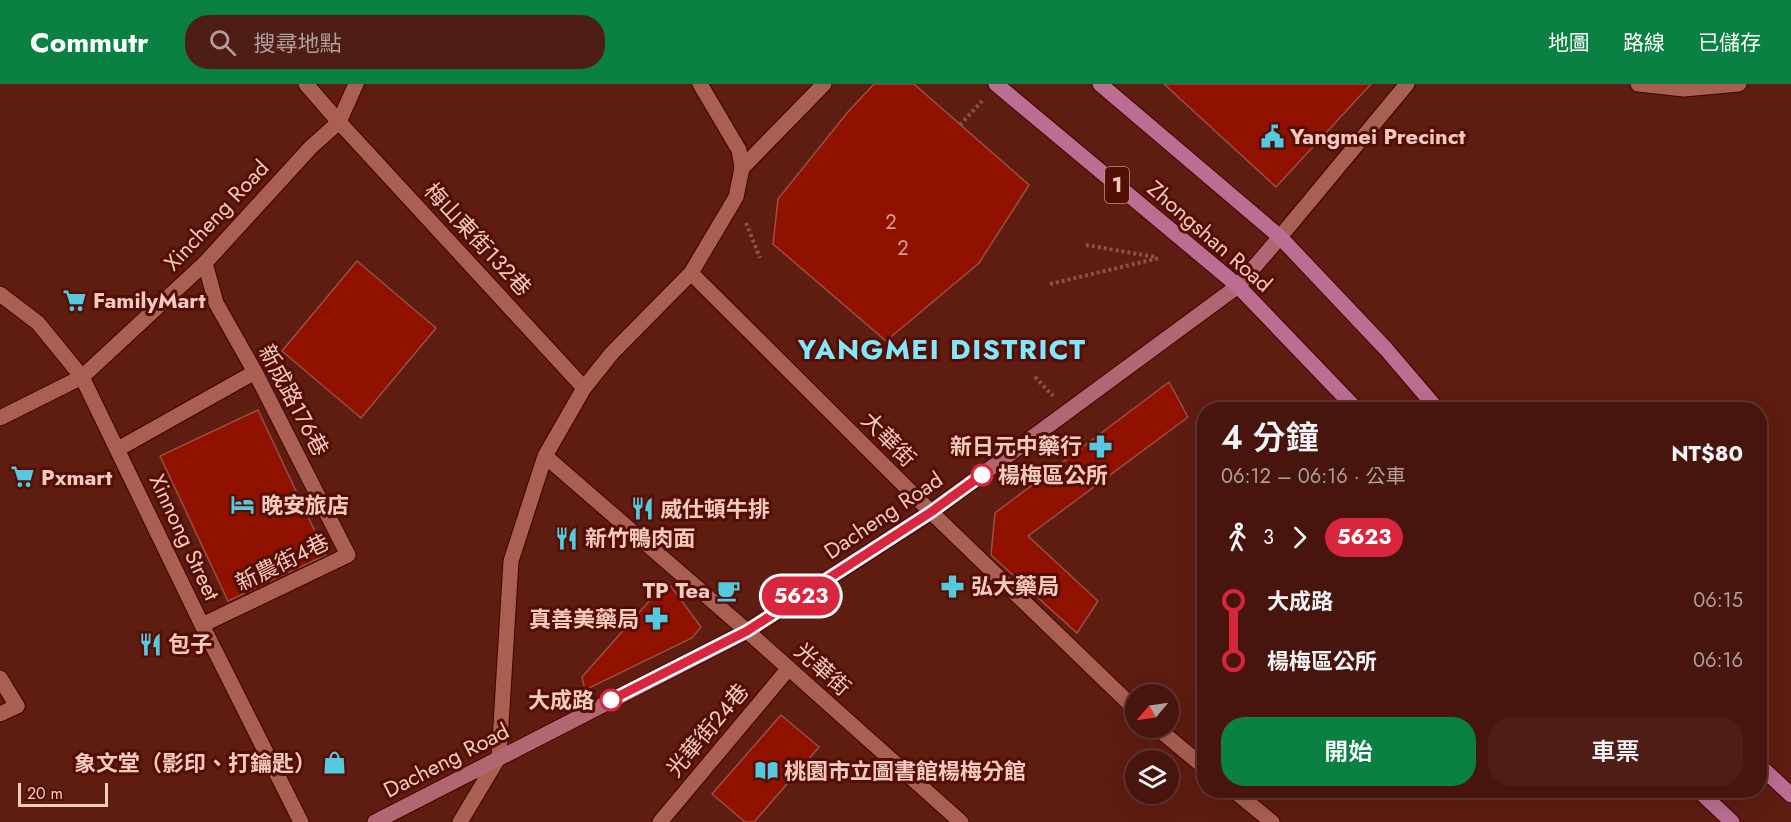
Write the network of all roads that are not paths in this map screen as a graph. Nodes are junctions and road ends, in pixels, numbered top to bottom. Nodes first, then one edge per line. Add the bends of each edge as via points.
1 (306, 84) edge
2 (356, 84) edge
3 (700, 84) edge
4 (824, 84) edge
5 (996, 84) edge
6 (1100, 84) edge
7 (1407, 84) edge
8 (1638, 84) edge
9 (1739, 84) edge
10 (339, 122) junction
11 (742, 168) junction
12 (1280, 237) junction
13 (206, 263) junction
14 (691, 273) junction
15 (1238, 286) junction
16 (0, 294) edge
17 (255, 372) junction
18 (82, 377) junction
19 (584, 388) junction
20 (1349, 402) edge
21 (1431, 402) edge
22 (0, 418) edge
23 (118, 449) junction
24 (545, 456) junction
25 (931, 512) junction
26 (348, 555) joint
27 (202, 625) junction
28 (747, 631) junction
29 (789, 668) junction
30 (0, 678) edge
31 (1125, 699) edge
32 (0, 714) edge
33 (1169, 738) edge
34 (499, 757) junction
35 (1197, 761) edge
36 (1767, 772) edge
37 (1791, 795) edge
38 (1243, 798) edge
39 (1706, 798) edge
40 (301, 822) edge
41 (375, 822) edge
42 (460, 822) edge
43 (660, 822) edge
44 (961, 822) edge
45 (1272, 822) edge
46 (1732, 822) edge

1 - 10 street, 梅山東街132巷
2 - 10 street, Xincheng Road
3 - 11 street via 739,150
4 - 11 street
5 - 15 main road, Zhongshan Road / 1
6 - 12 main road, Zhongshan Road
7 - 12 street
8 - 9 street via 1684,89
10 - 13 street, Xincheng Road via 311,147
10 - 19 street, 梅山東街132巷
11 - 14 street via 736,196
12 - 15 main road, Dacheng Road
12 - 21 main road, Zhongshan Road
13 - 17 street, 新成路176巷 via 216,303
13 - 18 street, Xincheng Road
14 - 19 street via 612,352
14 - 25 street, 大華街
15 - 20 main road, Zhongshan Road / 1
15 - 25 main road, Dacheng Road
16 - 18 street, Xinnong Street via 38,323
17 - 23 street
17 - 26 street, 新成路176巷
18 - 22 street, Xincheng Road
18 - 23 street, Xinnong Street
19 - 24 street
23 - 27 street, Xinnong Street
24 - 28 street, 光華街
24 - 34 street via 511,561
25 - 28 main road, Dacheng Road
25 - 31 street, 大華街
26 - 27 street, 新農街4巷
27 - 40 street, Xinnong Street
28 - 29 street, 光華街
28 - 34 main road, Dacheng Road
29 - 43 street, 光華街24巷
29 - 44 street, 光華街
30 - 32 street via 17,706
33 - 35 street
34 - 41 main road, Dacheng Road
34 - 42 street
36 - 37 main road
38 - 45 street
39 - 46 main road

